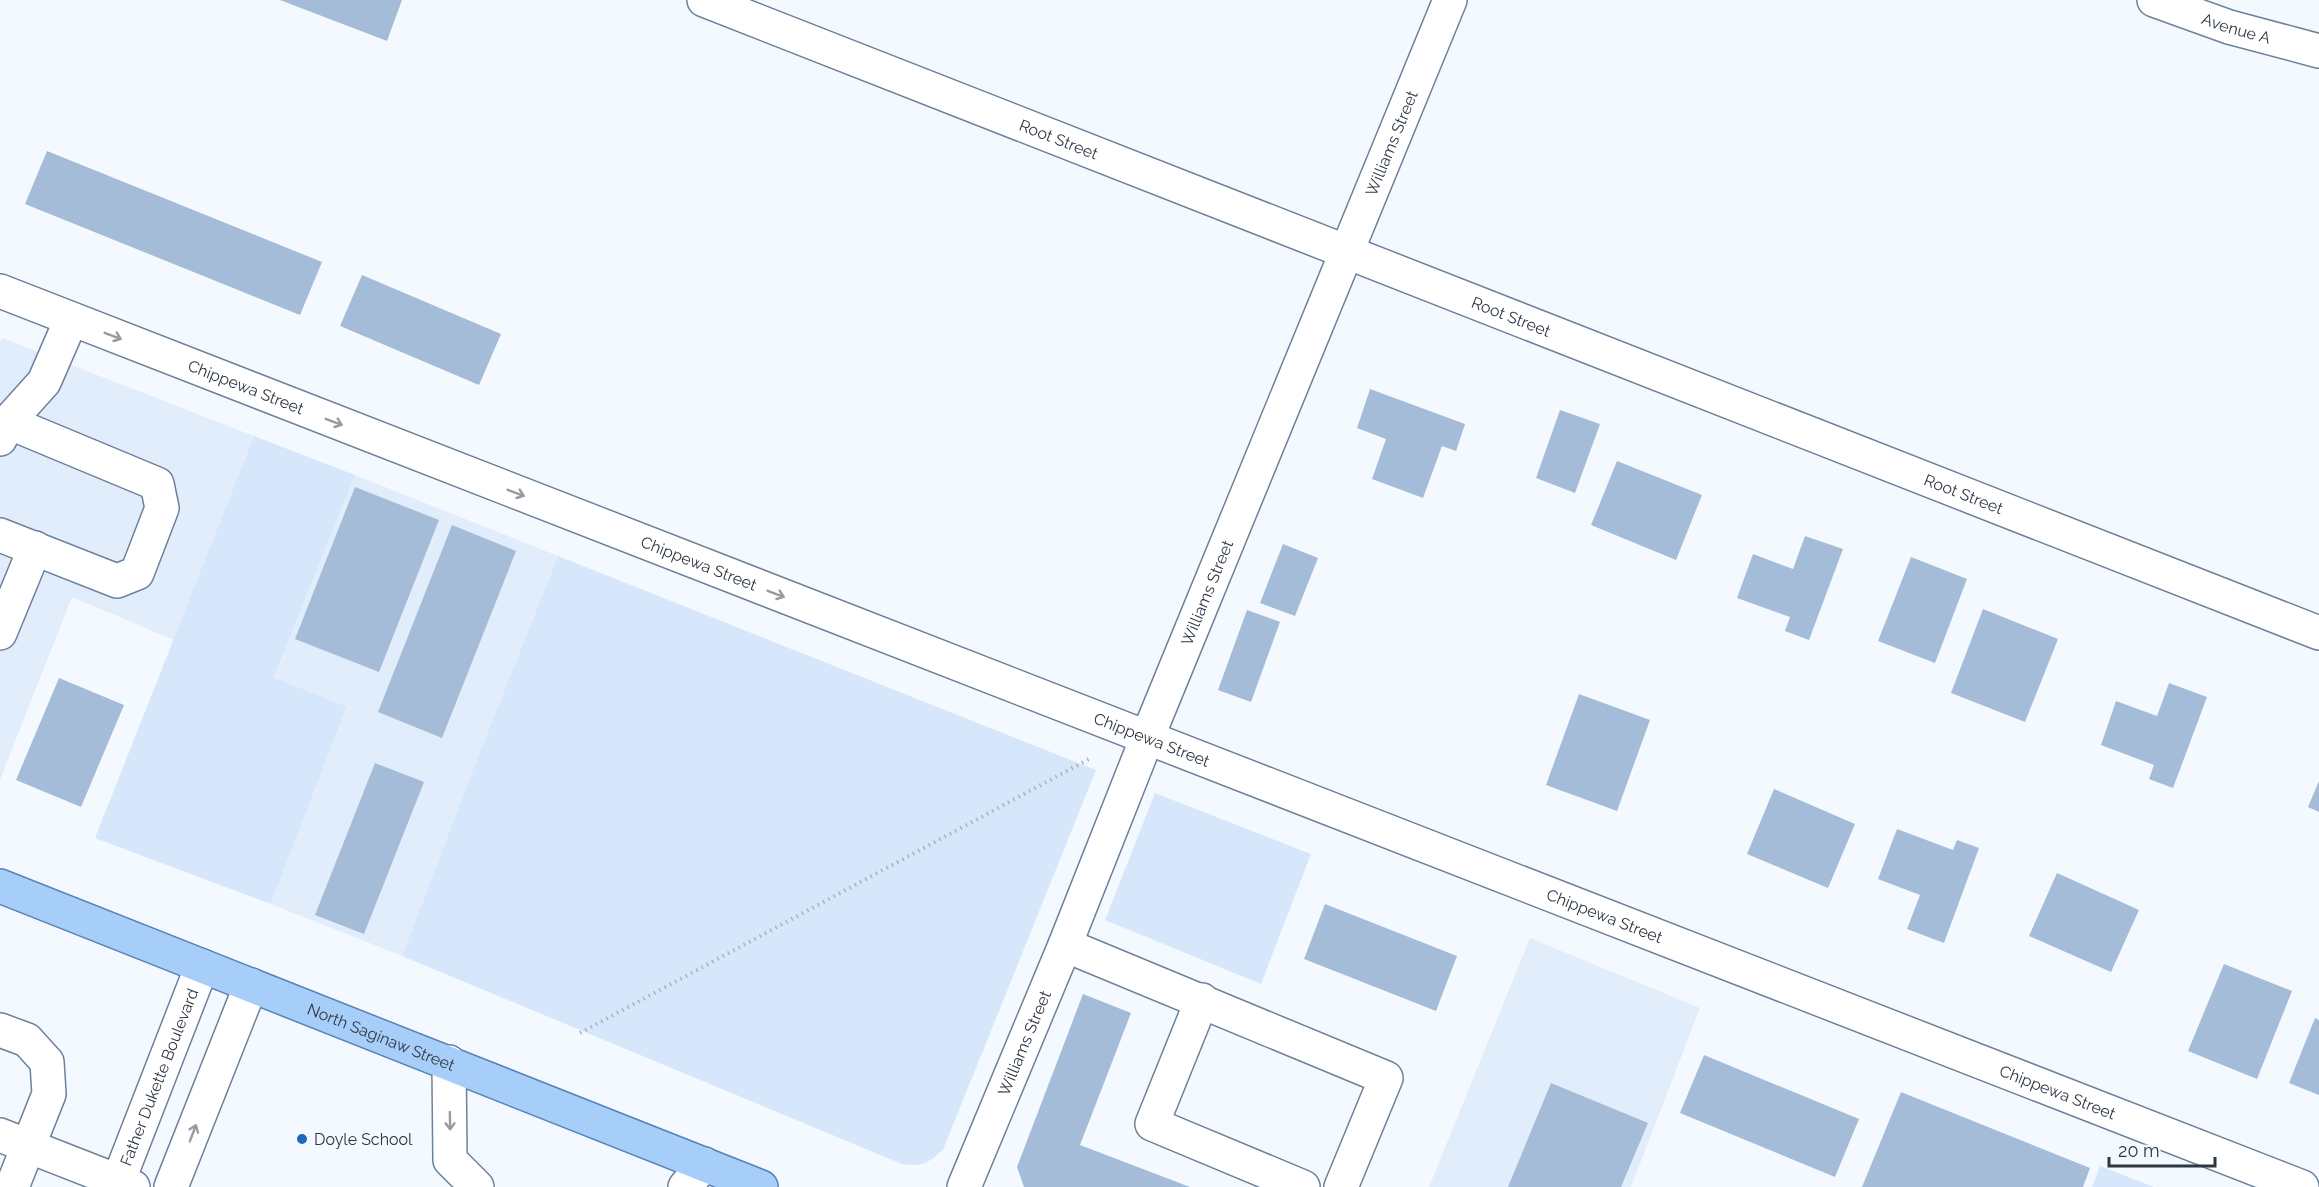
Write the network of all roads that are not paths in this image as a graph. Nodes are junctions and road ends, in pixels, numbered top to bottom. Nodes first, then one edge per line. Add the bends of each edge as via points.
1 (704, 0) edge
2 (1450, 0) edge
3 (2154, 0) edge
4 (2319, 51) edge
5 (1347, 252) junction
6 (0, 291) edge
7 (71, 320) junction
8 (4, 430) edge
9 (0, 535) edge
10 (35, 548) junction
11 (0, 633) edge
12 (2319, 633) edge
13 (1147, 738) junction
14 (0, 886) edge
15 (1065, 945) junction
16 (202, 966) junction
17 (251, 985) junction
18 (1202, 1000) junction
19 (0, 1030) edge
20 (449, 1062) junction
21 (14, 1141) edge
22 (695, 1176) edge
23 (122, 1185) edge
24 (12, 1187) edge
25 (171, 1187) edge
26 (477, 1187) edge
27 (761, 1187) edge
28 (964, 1187) edge
29 (1303, 1187) edge
30 (1341, 1187) edge
31 (2302, 1187) edge

1 - 5 street, Root Street
2 - 5 street, Williams Street
3 - 4 street, Avenue A via 2229,27
5 - 12 street, Root Street
5 - 13 street, Williams Street
6 - 7 street, Chippewa Street
7 - 8 street via 44,382
7 -> 13 street, Chippewa Street
8 - 10 street via 157,484 162,508 137,573 117,581
9 - 10 street
10 - 11 street
13 - 15 street, Williams Street
13 - 31 street, Chippewa Street
14 - 16 main road, North Saginaw Street
15 - 18 street
15 - 28 street, Williams Street
16 - 17 main road, North Saginaw Street
16 - 23 street, Father Dukette Boulevard
17 - 20 main road, North Saginaw Street
25 -> 17 street
18 - 29 street via 1152,1124
18 - 30 street via 1386,1078
19 - 21 street via 27,1040 47,1062 49,1095
20 - 22 main road, North Saginaw Street
20 -> 26 street via 450,1160
21 - 23 street
21 - 24 street
22 - 27 main road, North Saginaw Street

